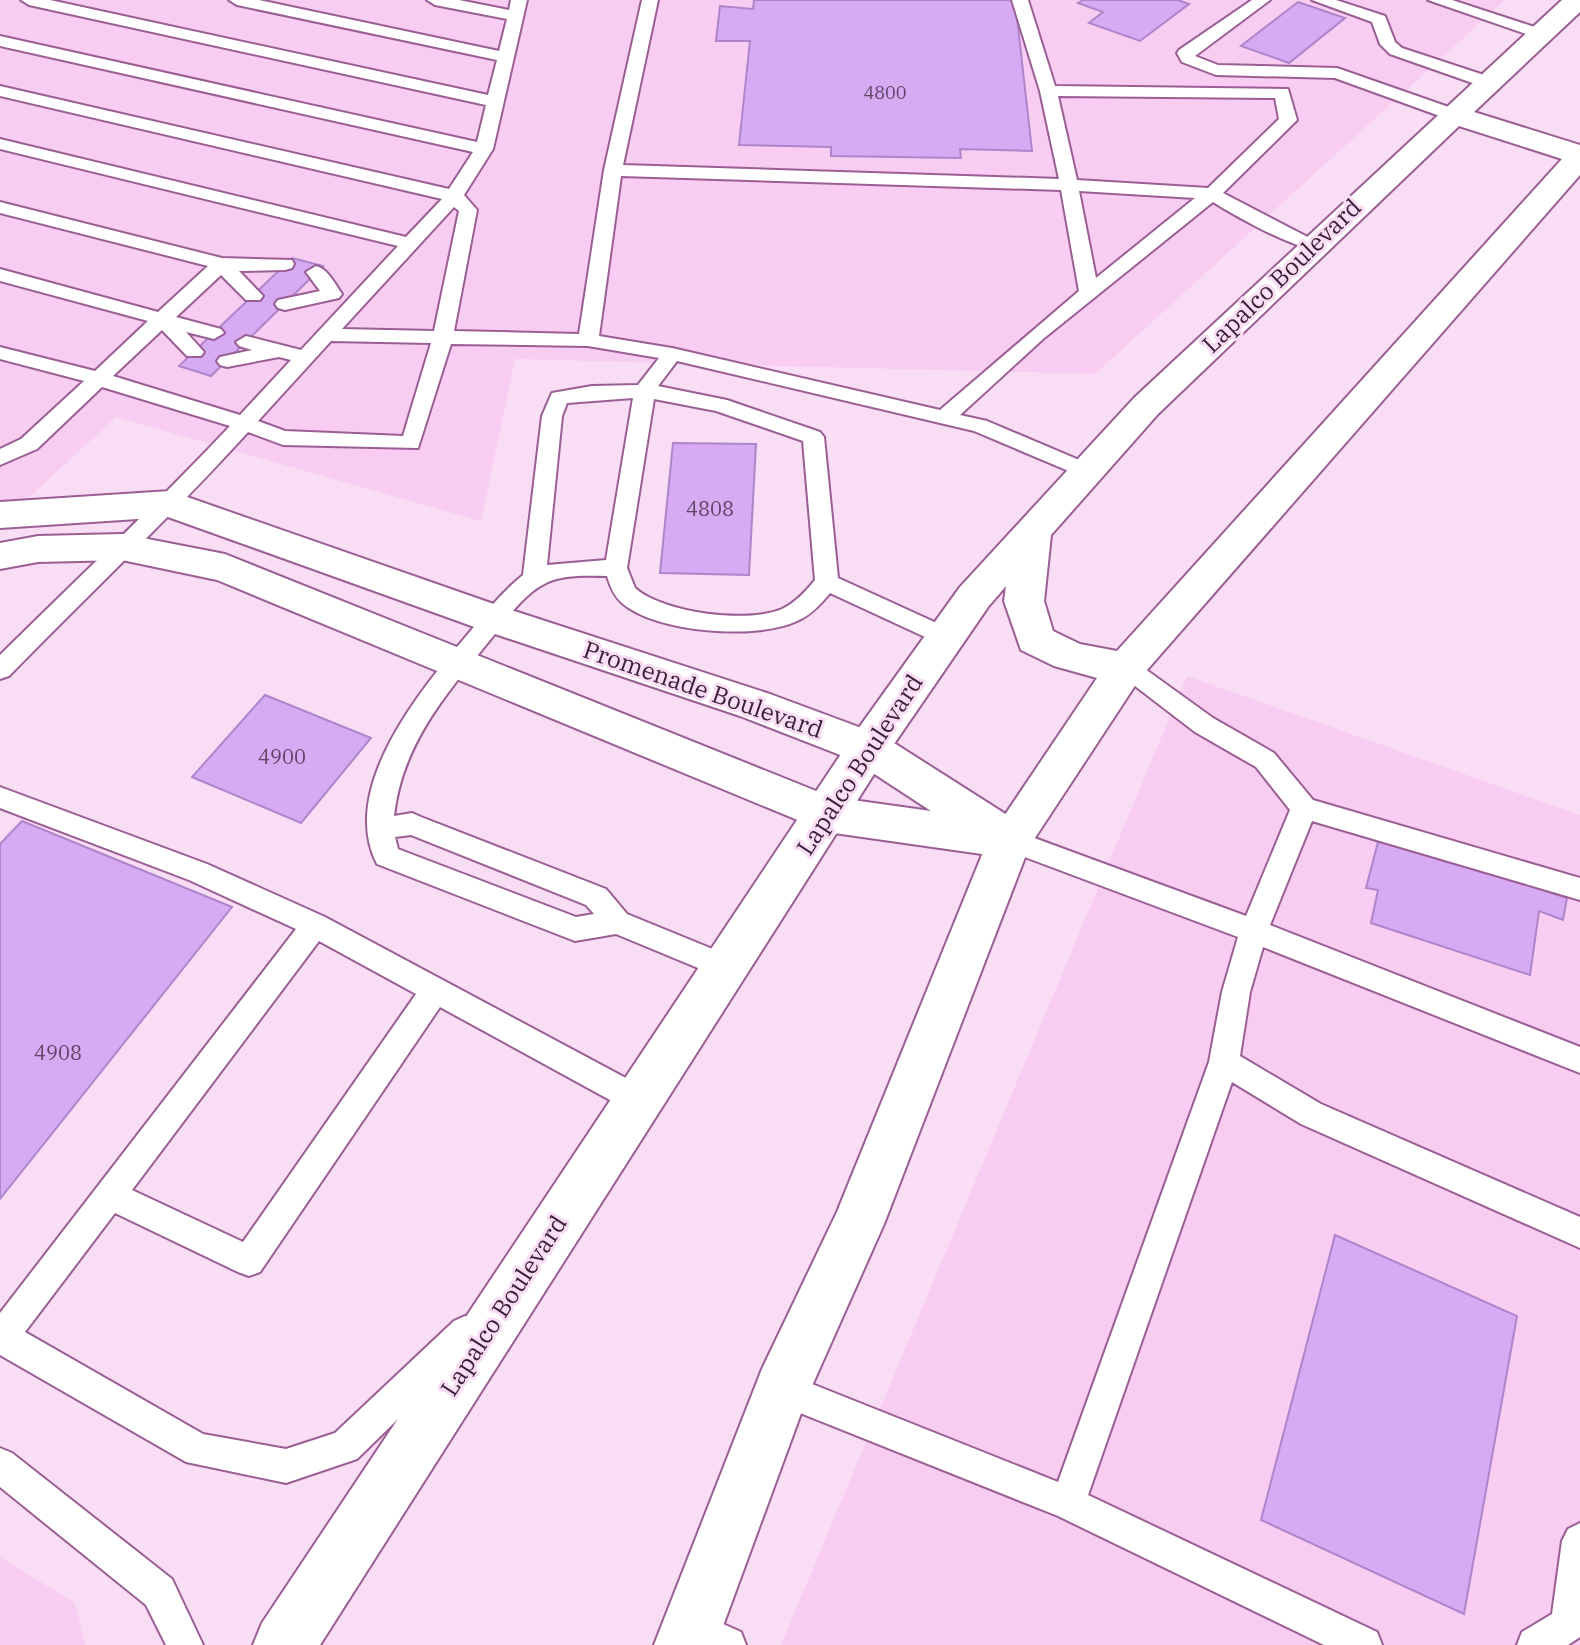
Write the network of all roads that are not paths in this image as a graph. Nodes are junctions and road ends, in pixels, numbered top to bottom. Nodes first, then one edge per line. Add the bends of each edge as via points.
1 (29, 0) edge
2 (237, 0) edge
3 (435, 0) edge
4 (650, 0) edge
5 (1020, 0) edge
6 (1262, 0) edge
7 (1320, 0) edge
8 (1436, 0) edge
9 (1577, 0) edge
10 (517, 8) edge
11 (1554, 38) junction
12 (0, 41) edge
13 (506, 57) junction
14 (1490, 83) junction
15 (0, 91) edge
16 (1048, 91) junction
17 (495, 102) junction
18 (1454, 115) junction
19 (0, 144) edge
20 (484, 149) junction
21 (1580, 156) edge
22 (613, 170) junction
23 (1069, 185) junction
24 (1212, 194) junction
25 (454, 196) junction
26 (0, 207) edge
27 (408, 243) junction
28 (1314, 245) junction
29 (221, 264) junction
30 (278, 271) dead end
31 (0, 275) edge
32 (310, 279) dead end
33 (1089, 293) junction
34 (332, 294) junction
35 (253, 296) dead end
36 (358, 300) junction
37 (285, 304) dead end
38 (229, 318) dead end
39 (163, 319) junction
40 (214, 333) dead end
41 (253, 334) dead end
42 (326, 335) junction
43 (443, 338) junction
44 (588, 340) junction
45 (282, 351) junction
46 (194, 352) dead end
47 (0, 353) edge
48 (672, 354) junction
49 (306, 358) junction
50 (227, 361) dead end
51 (100, 379) junction
52 (645, 390) junction
53 (945, 417) junction
54 (246, 424) junction
55 (0, 435) edge
56 (29, 444) junction
57 (0, 458) edge
58 (1090, 473) junction
59 (170, 504) junction
60 (0, 515) edge
61 (1033, 531) junction
62 (122, 547) junction
63 (0, 556) edge
64 (616, 568) junction
65 (534, 579) junction
66 (827, 582) junction
67 (494, 619) junction
68 (946, 637) junction
69 (457, 663) junction
70 (1126, 667) junction
71 (0, 670) edge
72 (868, 748) junction
73 (0, 797) edge
74 (1304, 808) junction
75 (827, 814) junction
76 (380, 829) junction
77 (1010, 840) junction
78 (1580, 889) edge
79 (617, 922) junction
80 (315, 925) junction
81 (1254, 931) junction
82 (727, 968) junction
83 (435, 990) junction
84 (1580, 1060) edge
85 (1224, 1062) junction
86 (640, 1101) junction
87 (109, 1194) junction
88 (1580, 1233) edge
89 (522, 1277) junction
90 (1, 1337) edge
91 (782, 1389) junction
92 (0, 1465) edge
93 (1068, 1503) junction
94 (1580, 1541) edge
95 (702, 1639) edge
96 (185, 1645) edge
97 (284, 1645) edge
98 (1364, 1645) edge
99 (1535, 1645) edge

1 - 17 lane
2 - 13 lane
3 - 10 lane
4 - 22 lane
5 - 16 lane
6 - 18 lane via 1185,53 1188,59 1216,70 1337,73
7 - 14 lane via 1379,19 1396,51
8 - 11 lane
9 - 11 main road, Lapalco Boulevard
10 - 13 lane
11 - 14 main road, Lapalco Boulevard
12 - 20 lane
13 - 17 lane
14 - 18 main road, Lapalco Boulevard
15 - 25 lane
16 - 23 lane
16 - 24 lane via 1282,93 1288,120
17 - 20 lane
18 - 21 main road
18 - 28 main road, Lapalco Boulevard
19 - 27 lane
20 - 25 lane
21 - 70 main road
22 - 23 lane
22 - 44 lane
23 - 24 lane
23 - 33 lane
24 - 28 lane
24 - 33 lane
25 - 27 lane
25 - 43 lane via 468,210
26 - 29 lane
27 - 36 lane
28 - 58 main road, Lapalco Boulevard via 1146,406
29 - 30 lane
29 - 35 lane
29 - 39 lane
31 - 39 lane
32 - 34 lane
33 - 53 lane
34 - 36 lane
34 - 37 lane
36 - 42 lane
38 - 39 lane
39 - 40 lane
39 - 46 lane
39 - 51 lane
41 - 45 lane
42 - 43 lane
42 - 49 lane
43 - 44 lane
43 - 54 lane via 411,443 283,438
44 - 48 lane
45 - 49 lane
45 - 50 lane
47 - 51 lane
48 - 52 lane
48 - 53 lane
49 - 54 lane
51 - 54 lane
51 - 56 lane
52 - 64 lane
52 - 65 lane via 559,398 552,416
52 - 66 lane via 743,410 813,437
53 - 58 lane via 980,426
54 - 59 lane
55 - 56 lane
56 - 57 lane
58 - 61 main road, Lapalco Boulevard
59 - 60 main road, Promenade Boulevard
59 - 62 lane
59 - 67 main road, Promenade Boulevard
61 - 68 main road, Lapalco Boulevard
61 - 70 main road via 1024,601 1035,640 1083,662
62 - 63 main road via 38,549
62 - 69 main road via 225,568
62 - 71 lane
64 - 65 lane via 571,569
64 - 66 lane via 627,595 651,610 682,619 780,619 809,603
65 - 67 lane
66 - 68 lane
67 - 69 lane
67 - 72 main road, Promenade Boulevard
68 - 72 main road, Lapalco Boulevard
69 - 75 main road
69 - 76 lane via 410,722 382,794
70 - 74 lane via 1204,725 1265,760
70 - 77 main road
72 - 75 main road, Lapalco Boulevard
72 - 77 main road, Promenade Boulevard
73 - 80 lane via 198,872
74 - 78 lane
74 - 81 lane
75 - 77 main road
75 - 82 main road, Lapalco Boulevard
76 - 79 lane via 412,824 596,897
76 - 79 lane via 386,856 575,929
77 - 81 lane
77 - 91 main road via 858,1224
79 - 82 lane
80 - 83 lane
80 - 87 lane
81 - 84 lane
81 - 85 lane
82 - 86 main road, Lapalco Boulevard
83 - 86 lane
83 - 87 lane via 249,1261
85 - 88 lane via 1311,1114
85 - 93 lane
86 - 89 main road, Lapalco Boulevard
87 - 90 lane
89 - 90 lane via 345,1447 286,1466 198,1450
89 - 97 main road, Lapalco Boulevard
91 - 93 lane
91 - 95 main road
92 - 96 lane via 159,1592
93 - 98 lane
94 - 99 lane via 1568,1624

